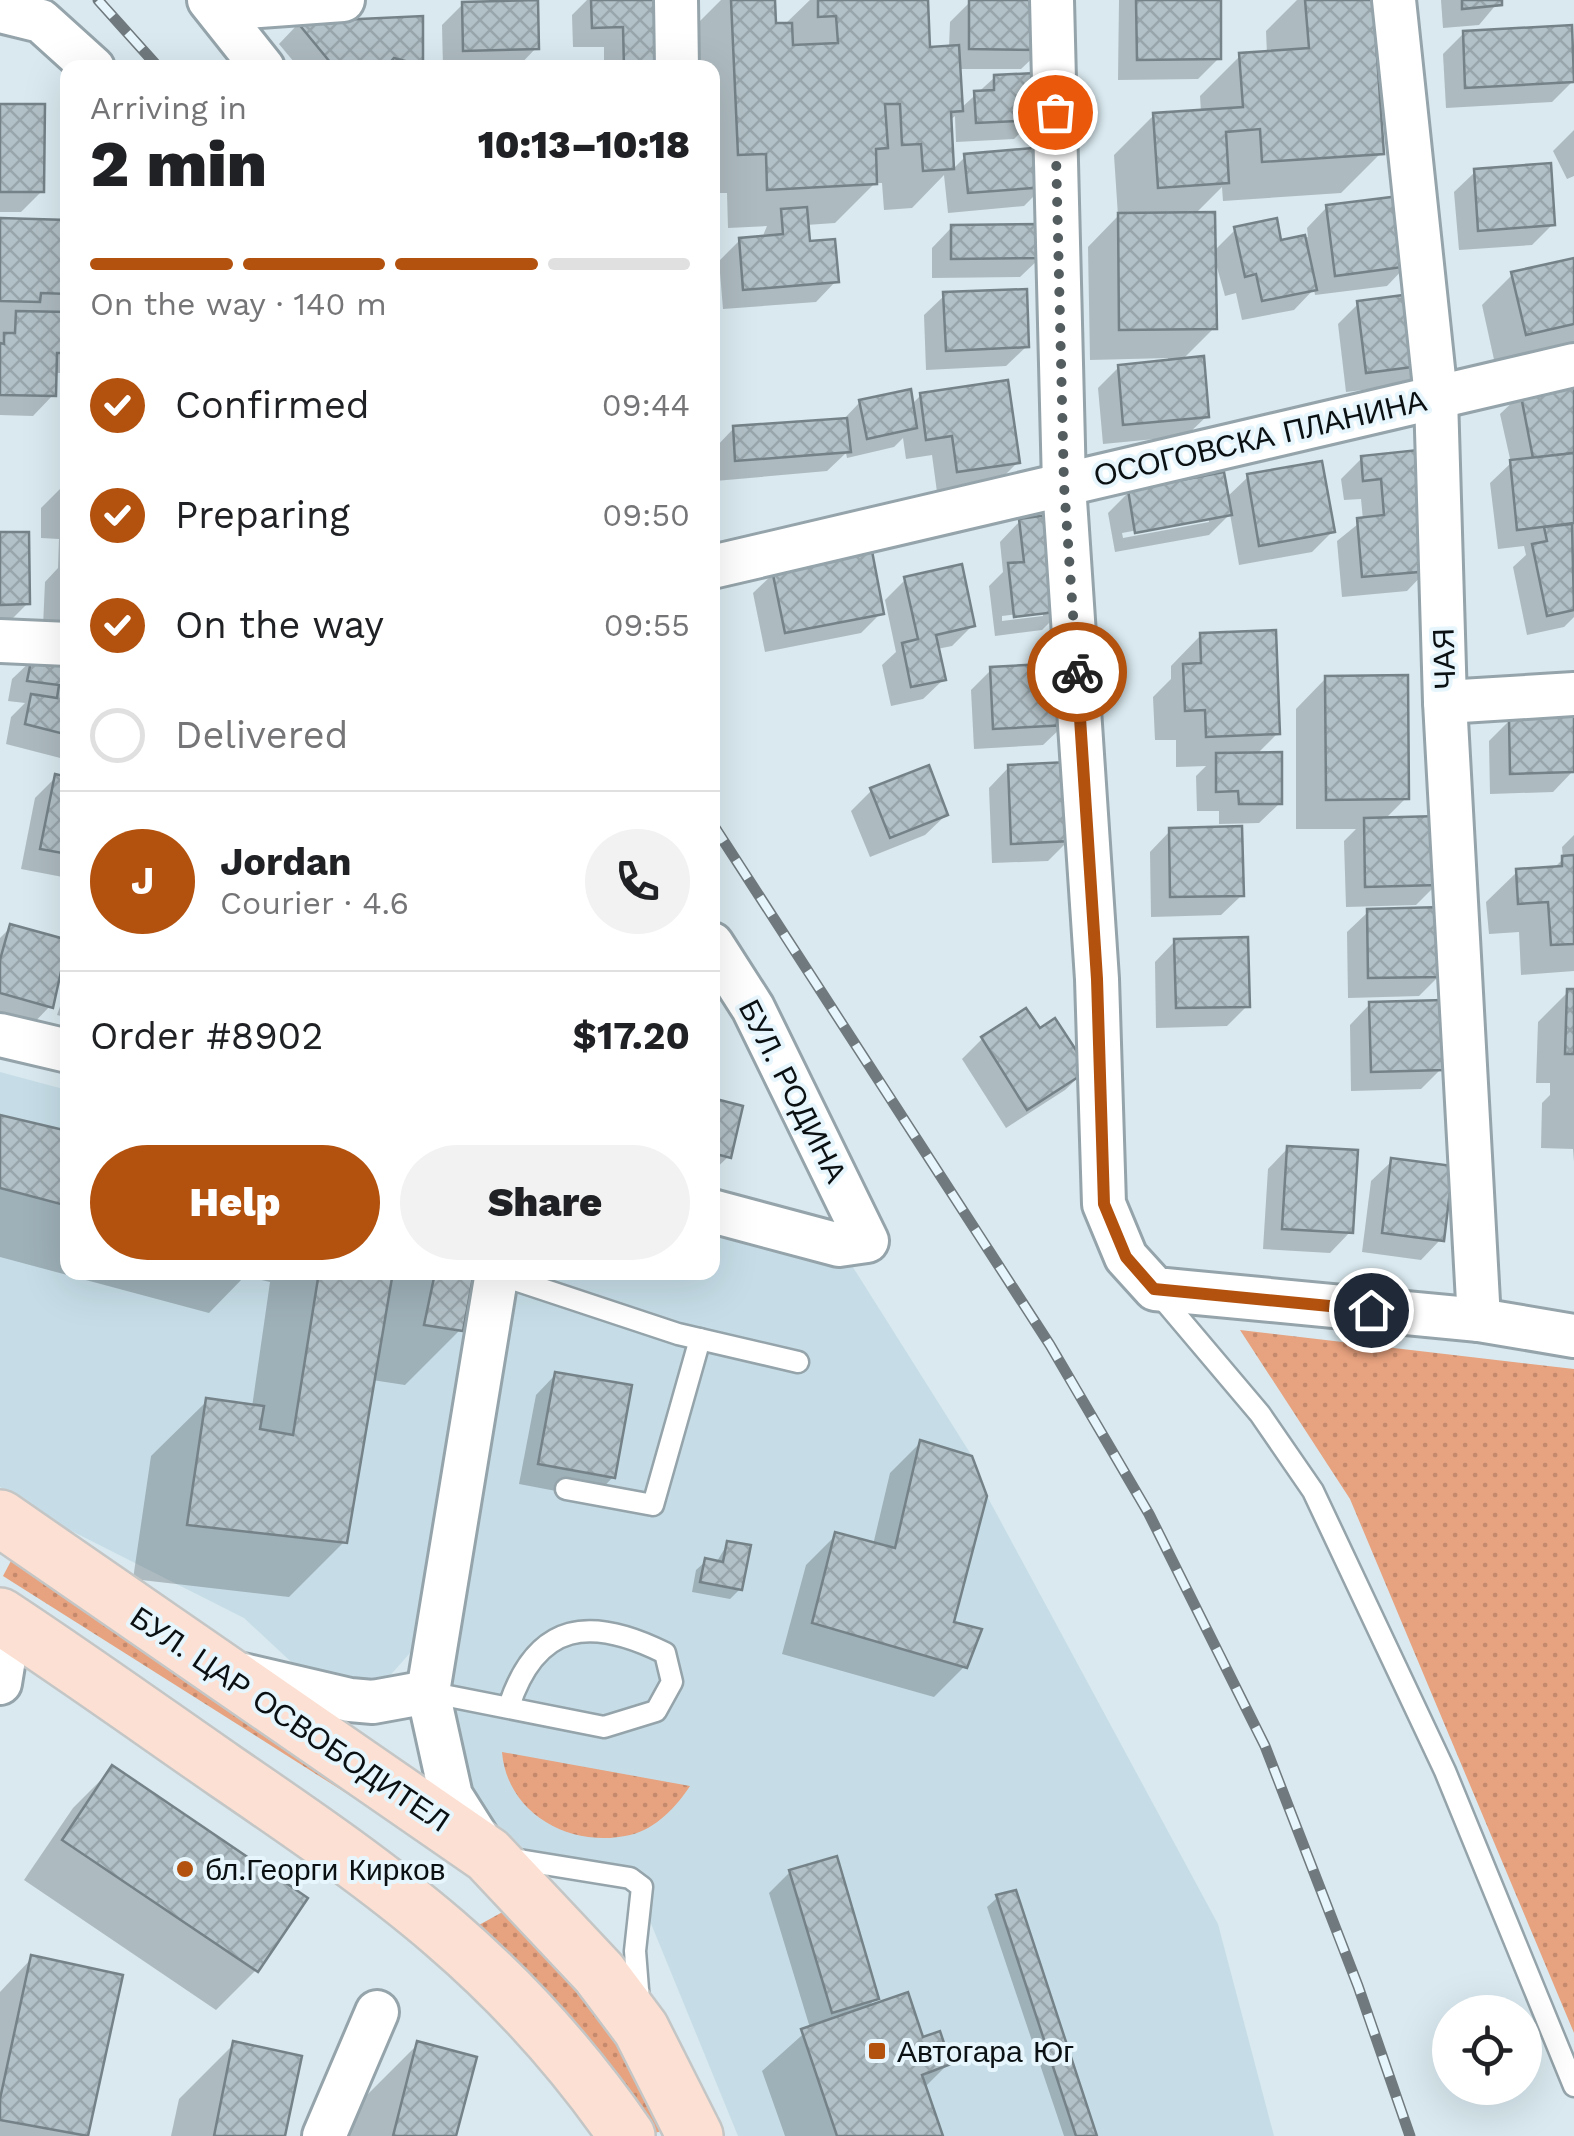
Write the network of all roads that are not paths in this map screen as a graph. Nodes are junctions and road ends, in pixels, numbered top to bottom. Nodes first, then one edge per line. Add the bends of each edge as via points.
1 (343, 0) edge
2 (676, 0) edge
3 (1052, 0) edge
4 (1394, 0) edge
5 (214, 4) edge
6 (0, 11) edge
7 (84, 60) edge
8 (257, 60) edge
9 (677, 60) edge
10 (1574, 365) edge
11 (1436, 396) junction
12 (1064, 485) junction
13 (720, 566) edge
14 (0, 641) edge
15 (60, 644) edge
16 (1574, 694) edge
17 (1445, 702) junction
18 (720, 956) edge
19 (0, 1034) edge
20 (60, 1049) edge
21 (720, 1214) edge
22 (496, 1280) edge
23 (519, 1280) edge
24 (1154, 1289) junction
25 (1479, 1320) junction
26 (1574, 1336) edge
27 (700, 1339) junction
28 (798, 1362) dead end
29 (566, 1489) dead end
30 (0, 1518) edge
31 (5, 1619) edge
32 (207, 1665) junction
33 (0, 1684) edge
34 (428, 1692) junction
35 (509, 1706) junction
36 (488, 1855) junction
37 (444, 1928) junction
38 (378, 2012) dead end
39 (642, 2029) junction
40 (1574, 2086) edge
41 (324, 2136) edge
42 (627, 2136) edge
43 (695, 2136) edge

1 - 5 street
2 - 9 street
3 - 12 street
4 - 11 street, ЧАЯ
5 - 8 street
6 - 7 street via 41,20
10 - 11 street, ОСОГОВСКА ПЛАНИНА
11 - 12 street, ОСОГОВСКА ПЛАНИНА
11 - 17 street, ЧАЯ
12 - 13 street, ОСОГОВСКА ПЛАНИНА
12 - 24 street via 1097,979 1104,1204 1126,1257
14 - 15 street
16 - 17 street
17 - 25 street, ЧАЯ
18 - 21 street, БУЛ. РОДИНА via 754,1008 853,1243
19 - 20 street
22 - 34 street
23 - 27 lane
24 - 25 street
24 - 40 lane via 1260,1414 1313,1491 1445,1771
25 - 26 street
27 - 28 lane
27 - 29 lane via 653,1505
30 - 32 main road, БУЛ. ЦАР ОСВОБОДИТЕЛ
31 - 33 street
31 - 37 main road
32 - 34 street via 350,1700
32 - 36 main road, БУЛ. ЦАР ОСВОБОДИТЕЛ
34 - 35 lane
34 - 36 street via 451,1796
35 - 35 lane via 604,1727 656,1711 672,1682 666,1652 626,1633 586,1630 551,1640 520,1673
36 - 37 main road
36 - 39 main road, БУЛ. ЦАР ОСВОБОДИТЕЛ via 588,1960
36 - 39 lane via 630,1878 642,1888 635,1951
37 - 42 main road via 555,2041
38 - 41 street
39 - 43 main road, БУЛ. ЦАР ОСВОБОДИТЕЛ

